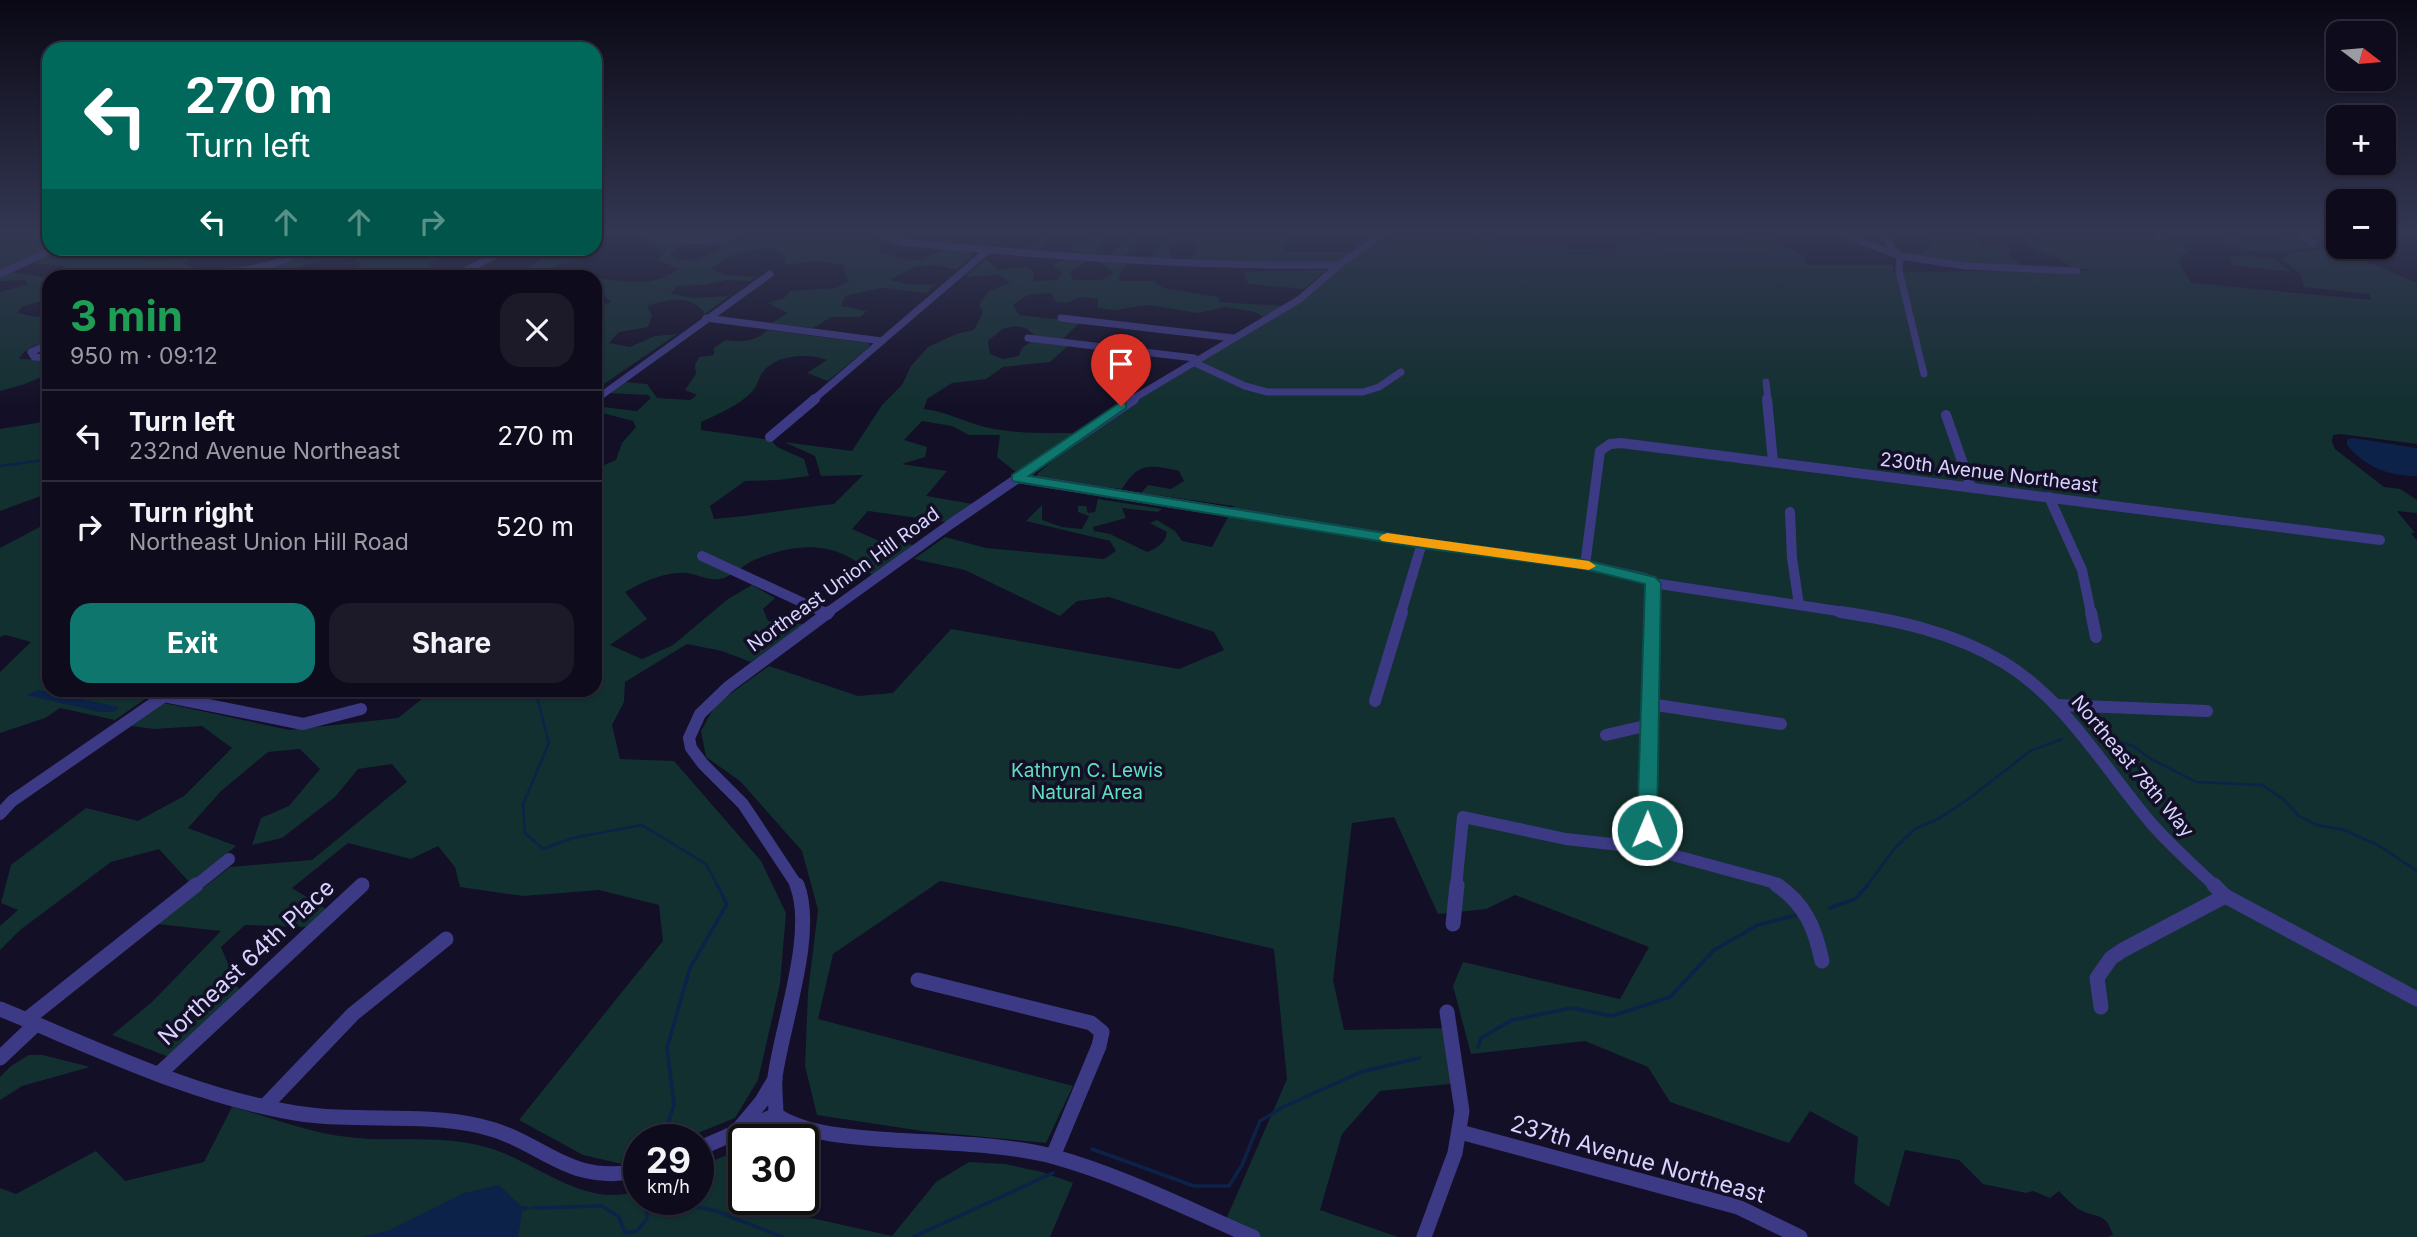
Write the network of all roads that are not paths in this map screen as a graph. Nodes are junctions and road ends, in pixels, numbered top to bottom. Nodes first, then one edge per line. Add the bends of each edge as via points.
1 (744, 292) edge
2 (939, 292) edge
3 (1308, 292) edge
4 (1904, 292) edge
5 (706, 318) junction
6 (1061, 318) dead end
7 (1028, 338) dead end
8 (1234, 338) junction
9 (882, 341) junction
10 (42, 347) edge
11 (42, 358) edge
12 (1193, 362) junction
13 (1401, 372) dead end
14 (1924, 374) dead end
15 (1766, 382) dead end
16 (602, 395) edge
17 (1946, 415) dead end
18 (770, 437) dead end
19 (1773, 462) junction
20 (1017, 478) junction
21 (1971, 487) junction
22 (2049, 497) junction
23 (1790, 512) dead end
24 (2380, 540) dead end
25 (1422, 543) junction
26 (702, 556) dead end
27 (1585, 565) junction
28 (1653, 583) junction
29 (1799, 605) junction
30 (827, 614) junction
31 (2096, 637) dead end
32 (162, 697) edge
33 (185, 697) edge
34 (1375, 701) dead end
35 (1650, 704) junction
36 (2057, 705) junction
37 (361, 709) dead end
38 (2207, 711) dead end
39 (1649, 724) junction
40 (1781, 724) dead end
41 (1606, 735) dead end
42 (0, 814) edge
43 (1647, 848) junction
44 (229, 859) dead end
45 (363, 884) dead end
46 (2225, 896) junction
47 (1453, 925) dead end
48 (446, 939) dead end
49 (1822, 961) dead end
50 (918, 980) dead end
51 (2417, 999) edge
52 (2101, 1007) dead end
53 (0, 1009) edge
54 (1447, 1012) dead end
55 (31, 1022) junction
56 (0, 1058) edge
57 (160, 1073) junction
58 (775, 1079) junction
59 (265, 1106) junction
60 (776, 1115) junction
61 (742, 1124) edge
62 (755, 1124) edge
63 (1460, 1132) junction
64 (1054, 1156) junction
65 (623, 1174) edge
66 (1253, 1237) edge
67 (1424, 1237) edge
68 (1800, 1237) edge

1 - 5 street
2 - 9 street
3 - 8 street, Northeast Union Hill Road
4 - 14 street
5 - 9 street
5 - 16 street
6 - 8 street
7 - 12 street via 1194,358
8 - 12 street, Northeast Union Hill Road
9 - 18 street
10 - 11 street via 31,352 34,358
12 - 13 street via 1267,392 1363,391 1380,387
12 - 20 street, Northeast Union Hill Road via 1135,396
15 - 19 street
17 - 21 street
19 - 21 street, 230th Avenue Northeast
19 - 27 street, 230th Avenue Northeast via 1621,443 1603,447
20 - 25 street, Northeast 78th Way
20 - 30 street, Northeast Union Hill Road
21 - 22 street, 230th Avenue Northeast
22 - 24 street, 230th Avenue Northeast
22 - 31 street via 2082,570
23 - 29 street
25 - 27 street, Northeast 78th Way
25 - 34 street
26 - 30 street
27 - 28 street, Northeast 78th Way
28 - 29 street, Northeast 78th Way
28 - 35 street
29 - 36 street, Northeast 78th Way via 1884,618 1942,634 2017,671
30 - 58 street, Northeast Union Hill Road via 719,695 700,714 689,738 696,757 743,804 795,880 802,898 796,970
32 - 42 street
33 - 37 street via 303,724
35 - 39 street
35 - 40 street
36 - 38 street
36 - 46 street, Northeast 78th Way via 2152,824
39 - 41 street
39 - 43 street
43 - 47 street via 1566,839 1468,818
43 - 49 street via 1782,887 1805,911
44 - 55 street
45 - 57 street, Northeast 64th Place
46 - 51 street, Northeast 78th Way
46 - 52 street via 2111,958 2097,978
48 - 59 street via 353,1014
50 - 64 street via 1091,1023 1102,1032
53 - 55 street
54 - 63 street via 1462,1094
55 - 56 street
55 - 57 street
57 - 59 street
58 - 60 street, Northeast Union Hill Road
58 - 61 street
59 - 65 street via 326,1117 472,1124 498,1131 585,1174
60 - 62 street
60 - 64 street via 793,1126 842,1136
63 - 67 street
63 - 68 street, 237th Avenue Northeast via 1726,1203
64 - 66 street

